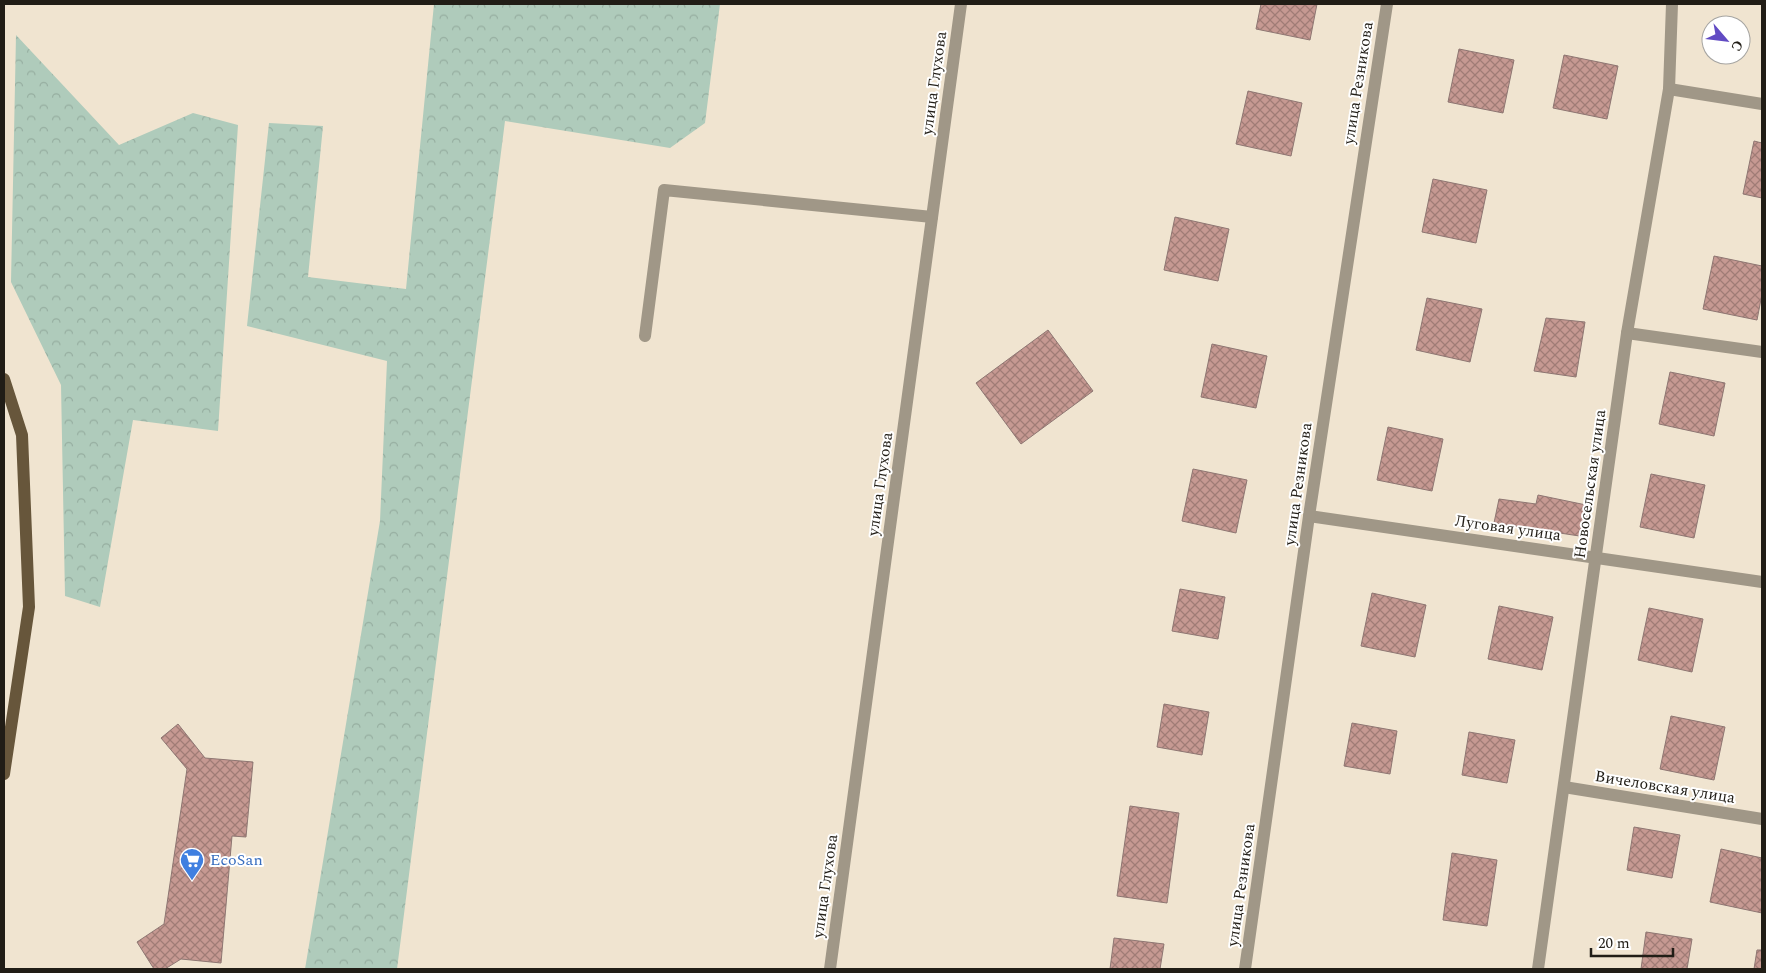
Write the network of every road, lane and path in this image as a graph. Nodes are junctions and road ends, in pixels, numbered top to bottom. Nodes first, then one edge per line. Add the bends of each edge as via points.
1 (961, 4) edge
2 (1387, 4) edge
3 (1672, 4) edge
4 (1669, 89) junction
5 (1762, 104) edge
6 (932, 217) junction
7 (1627, 333) junction
8 (645, 336) dead end
9 (1762, 352) edge
10 (4, 379) edge
11 (1309, 516) junction
12 (1596, 558) junction
13 (1762, 582) edge
14 (5, 752) edge
15 (4, 774) edge
16 (1564, 787) junction
17 (1762, 819) edge
18 (830, 969) edge
19 (1245, 969) edge
20 (1538, 969) edge

1 - 6 street, улица Глухова
2 - 11 street, улица Резникова
3 - 4 street, Новосельская улица
4 - 5 street
4 - 7 street, Новосельская улица
6 - 8 street via 664,190
6 - 18 street, улица Глухова
7 - 9 street
7 - 12 street, Новосельская улица
10 - 14 main road via 22,435 29,607
11 - 12 street, Луговая улица
11 - 19 street, улица Резникова
12 - 13 street, Луговая улица
12 - 16 street, Новосельская улица
14 - 15 main road
16 - 17 street, Вичеловская улица
16 - 20 street, Новосельская улица

